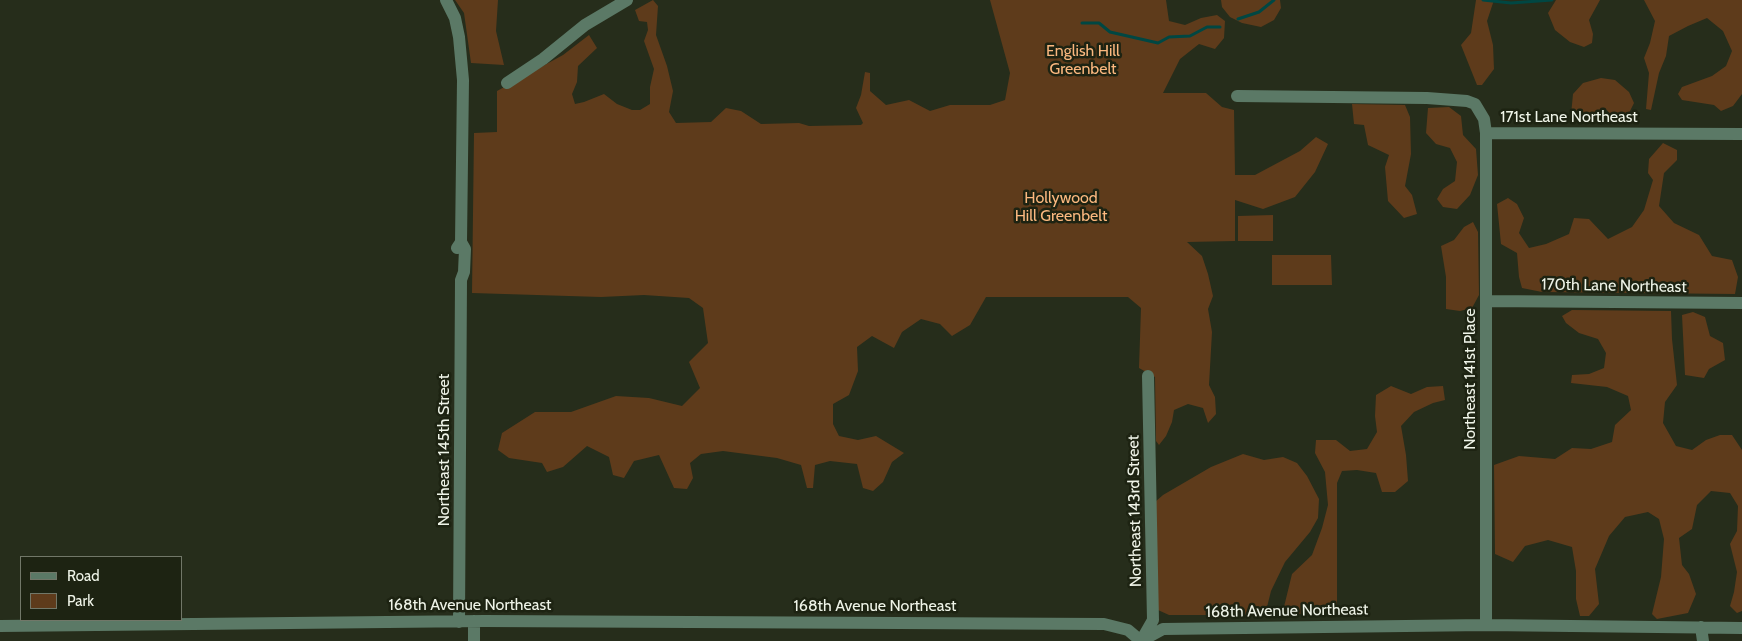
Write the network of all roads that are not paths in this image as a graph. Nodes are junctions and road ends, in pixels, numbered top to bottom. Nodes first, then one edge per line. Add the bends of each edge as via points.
1 (446, 0) edge
2 (627, 0) edge
3 (507, 83) dead end
4 (1237, 96) dead end
5 (1486, 133) junction
6 (1742, 134) edge
7 (1486, 301) junction
8 (1742, 303) edge
9 (1148, 376) dead end
10 (474, 621) junction
11 (459, 622) junction
12 (0, 626) edge
13 (1486, 626) junction
14 (1701, 627) junction
15 (1742, 628) edge
16 (474, 641) edge
17 (1141, 641) edge
18 (1703, 641) edge

1 - 11 street, Northeast 145th Street via 455,18 463,80 461,242 457,273 461,280
2 - 3 street via 585,25
4 - 5 street, 171st Lane Northeast via 1410,97 1467,101 1475,104 1484,119
5 - 6 street, 171st Lane Northeast
5 - 7 street, Northeast 141st Place
7 - 8 street, 170th Lane Northeast
7 - 13 street, Northeast 141st Place
9 - 17 street, Northeast 143rd Street via 1153,620
10 - 11 street, 168th Avenue Northeast
10 - 16 street
10 - 17 street, 168th Avenue Northeast via 1104,624 1128,630
11 - 12 street, 168th Avenue Northeast
13 - 14 street, 168th Avenue Northeast
13 - 17 street, 168th Avenue Northeast via 1163,629
14 - 15 street, 168th Avenue Northeast
14 - 18 street

